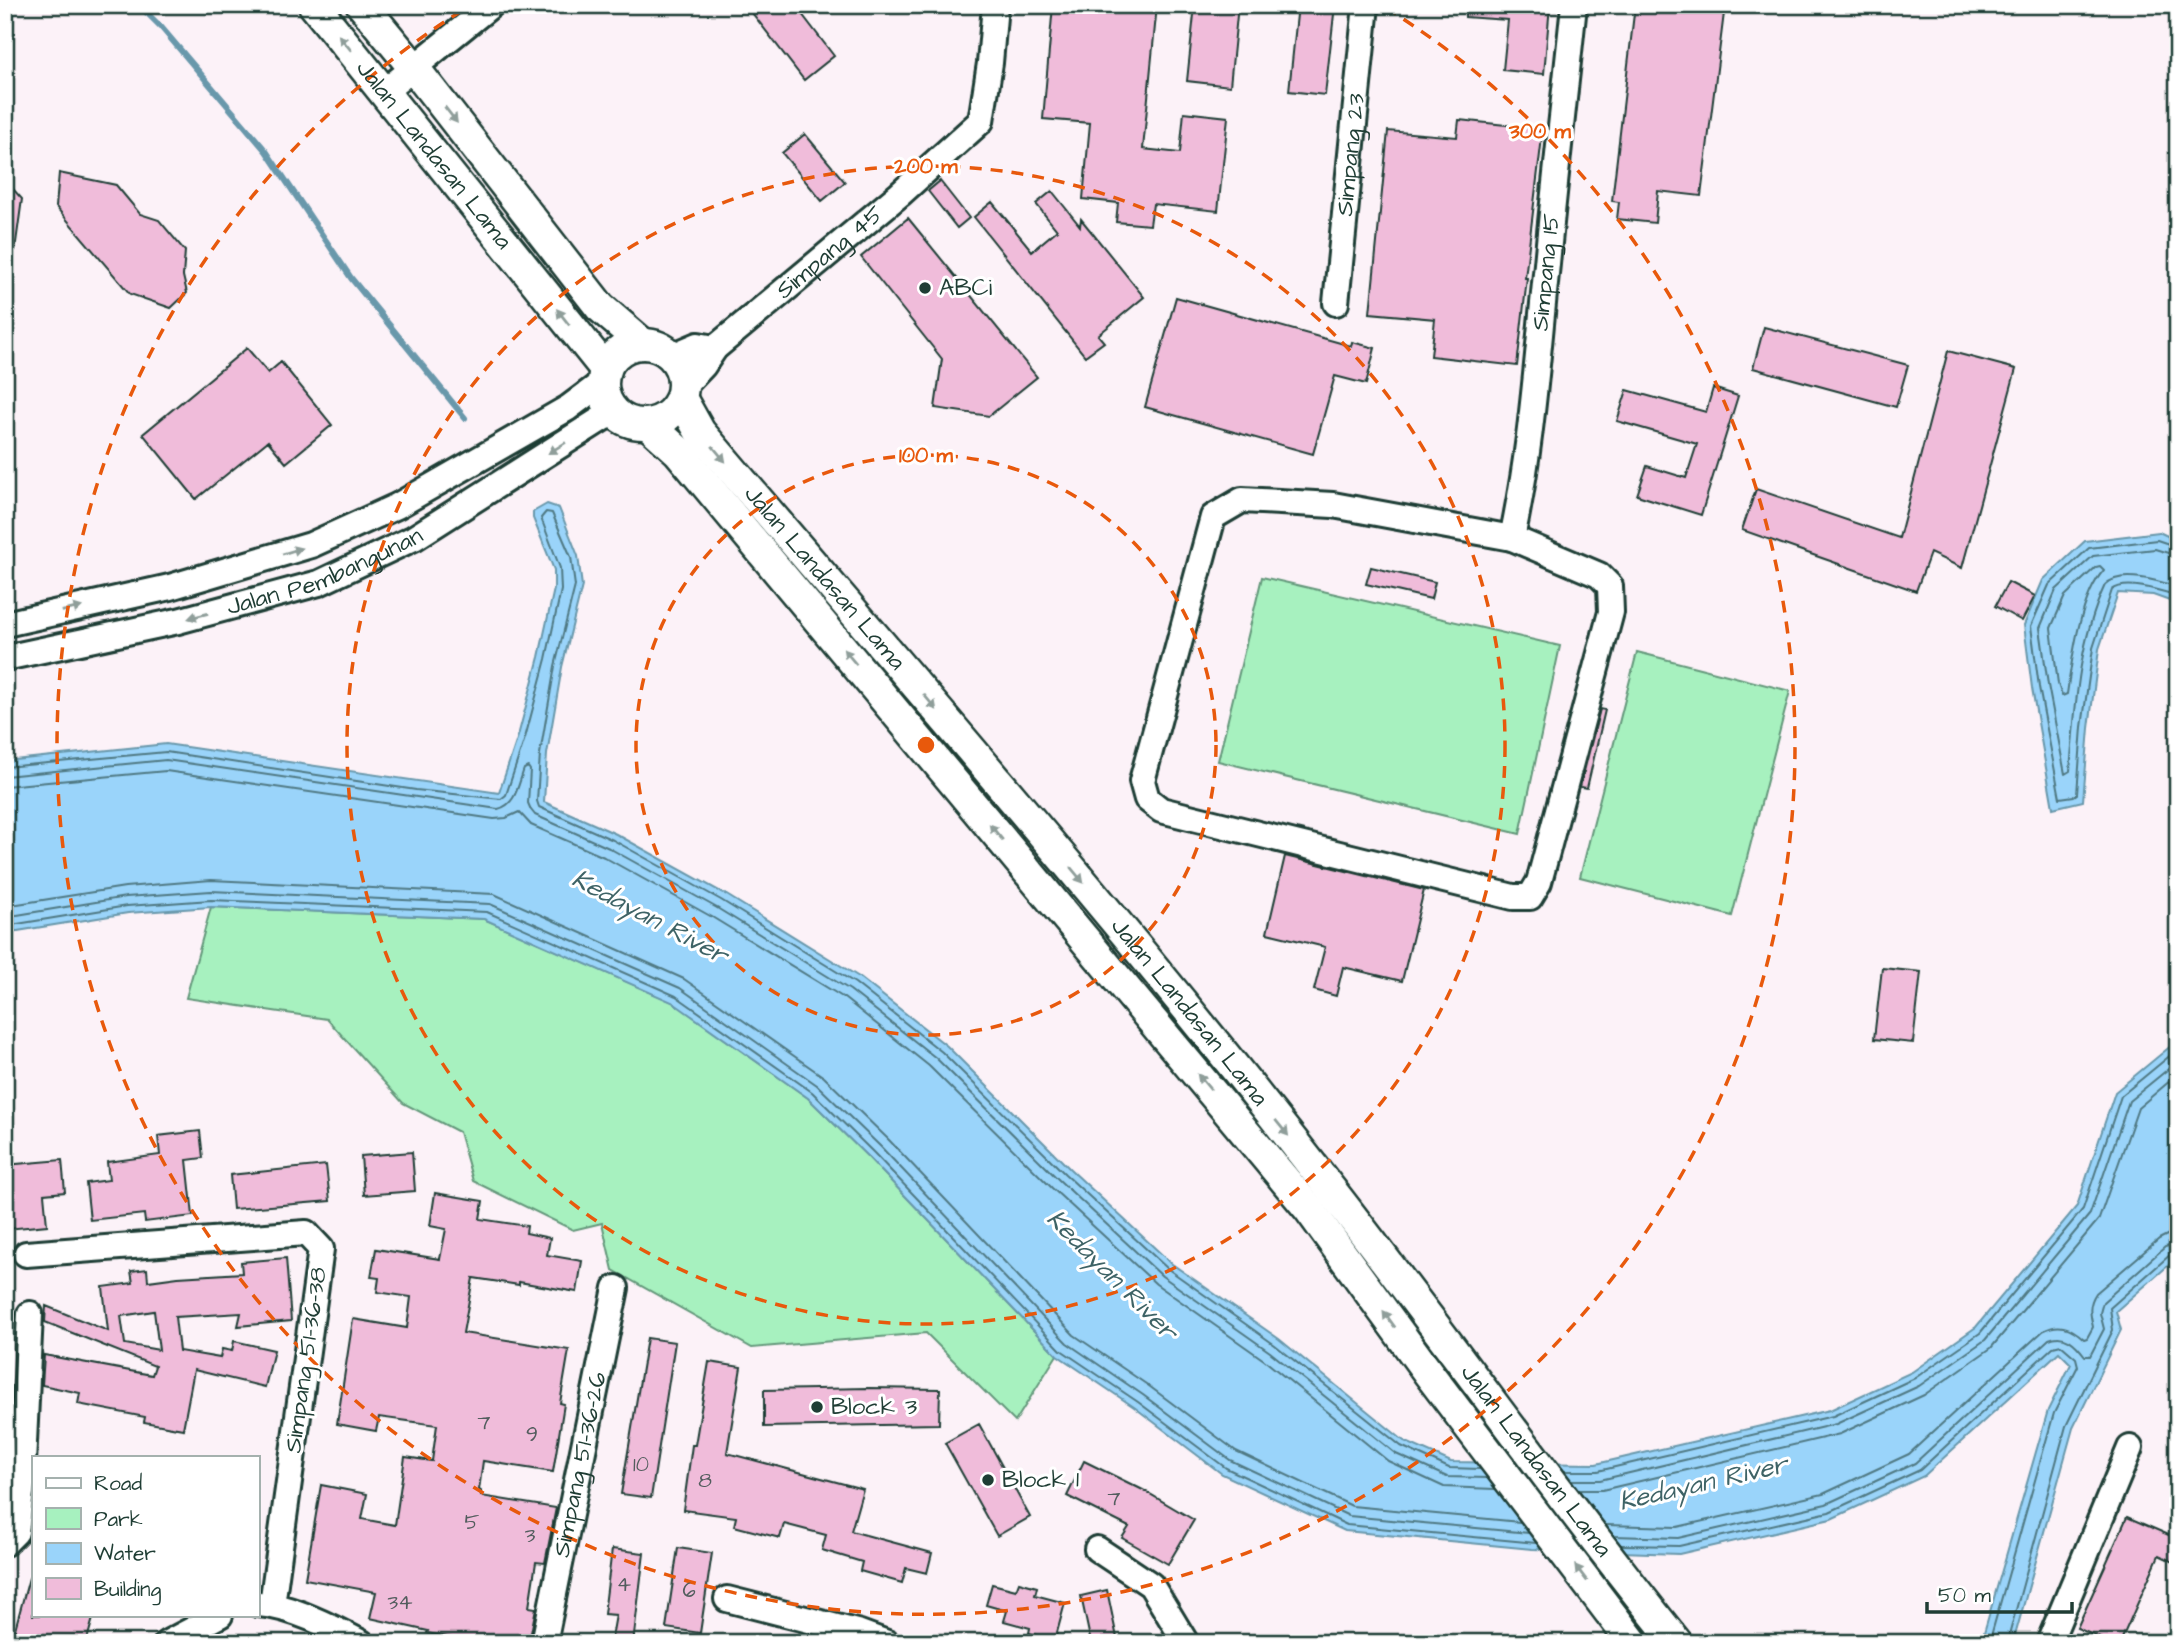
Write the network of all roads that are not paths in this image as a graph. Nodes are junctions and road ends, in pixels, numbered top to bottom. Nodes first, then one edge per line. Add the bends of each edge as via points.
1 (314, 5) edge
2 (362, 5) edge
3 (491, 5) edge
4 (995, 5) edge
5 (1366, 5) edge
6 (1574, 5) edge
7 (414, 68) junction
8 (385, 91) junction
9 (502, 240) junction
10 (1336, 303) dead end
11 (643, 344) junction
12 (715, 348) junction
13 (671, 356) junction
14 (605, 375) junction
15 (682, 392) junction
16 (614, 411) junction
17 (648, 424) junction
18 (1512, 538) junction
19 (5, 624) edge
20 (5, 658) edge
21 (26, 1254) dead end
22 (616, 1288) dead end
23 (30, 1314) dead end
24 (2130, 1448) dead end
25 (5, 1543) edge
26 (1097, 1549) dead end
27 (727, 1599) dead end
28 (265, 1605) edge
29 (218, 1616) edge
30 (1627, 1635) edge
31 (1670, 1635) edge
32 (167, 1643) edge
33 (362, 1643) edge
34 (544, 1643) edge
35 (887, 1643) edge
36 (1186, 1643) edge
37 (2049, 1643) edge

8 -> 1 main road, Jalan Landasan Lama
2 - 7 main road, Jalan Landasan Lama
3 - 7 street
4 - 12 street, Simpang 45 via 981,121
5 - 10 street, Simpang 23
6 - 18 street, Simpang 15 via 1533,421
7 - 8 street
7 - 9 main road via 410,100 499,208
7 -> 11 main road, Jalan Landasan Lama via 600,307
8 - 9 main road, Jalan Landasan Lama
14 -> 9 main road, Jalan Landasan Lama
11 - 13 main road
11 - 14 main road via 621,352
12 - 13 street via 698,345
12 - 15 street, Simpang 45
13 - 15 main road via 682,375
14 - 16 main road via 604,392
19 -> 14 street, Jalan Pembangunan via 170,587 312,545 397,506 568,408
15 - 17 main road via 668,416
15 -> 31 main road, Jalan Landasan Lama via 700,432 1128,935 1335,1194
16 - 17 main road via 624,419
16 -> 20 street, Jalan Pembangunan via 414,538 319,583 178,621
30 -> 17 main road, Jalan Landasan Lama via 1309,1209 687,462
18 - 18 street via 1599,575 1610,586 1611,612 1539,882 1530,897 1513,897 1161,810 1147,799 1142,781 1213,517 1242,500 1333,505
21 - 28 street, Simpang 51-36-38 via 306,1233 321,1249
22 - 34 street, Simpang 51-36-26
23 - 25 street via 22,1485 16,1532
24 - 37 street
26 - 36 street via 1151,1585
27 - 35 street
28 - 33 street via 334,1628
29 - 32 street

